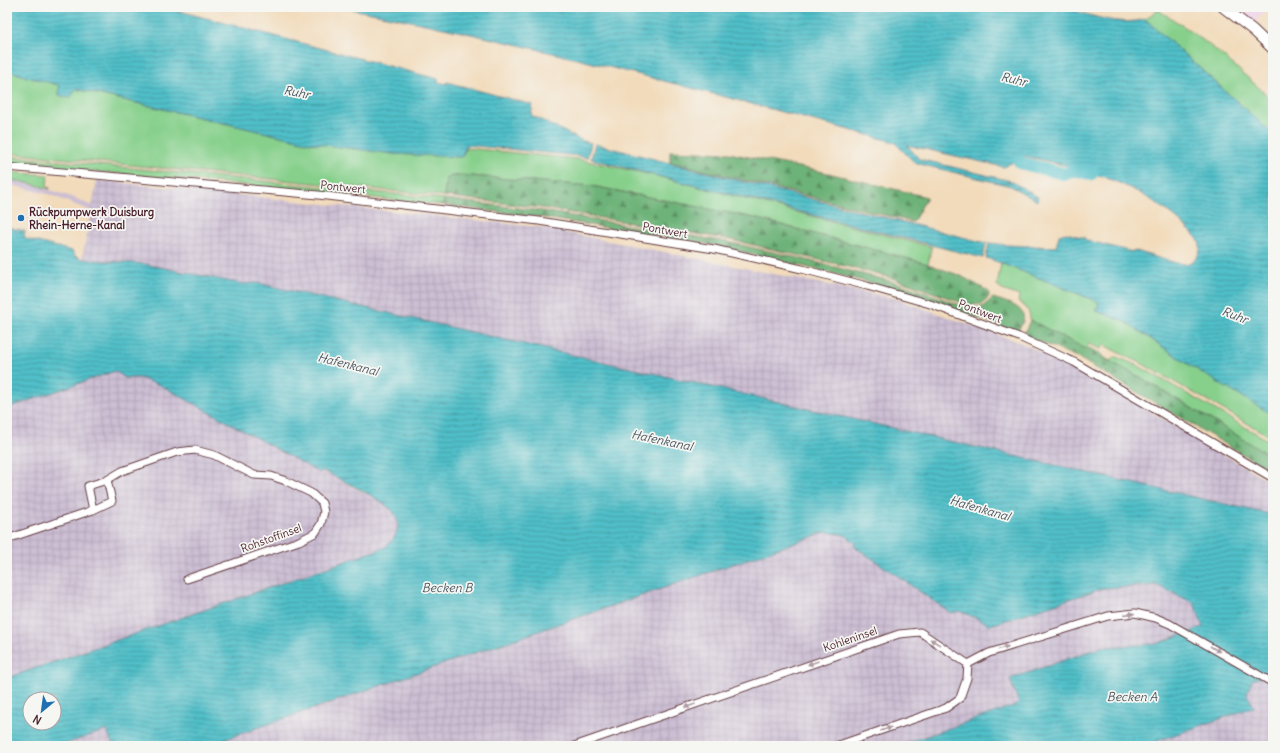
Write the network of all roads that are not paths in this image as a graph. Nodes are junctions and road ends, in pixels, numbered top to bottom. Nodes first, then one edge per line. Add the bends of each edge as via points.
1 (1223, 7) edge
2 (1273, 49) edge
3 (7, 167) edge
4 (1273, 478) edge
5 (107, 480) junction
6 (93, 510) junction
7 (7, 539) edge
8 (187, 579) dead end
9 (968, 664) junction
10 (1273, 683) edge
11 (574, 746) edge
12 (836, 746) edge

1 - 2 main road
3 - 4 street, Pontwert via 318,195 538,221 714,249 802,269 930,304 1019,337 1068,359
5 - 6 street via 112,501
5 - 6 street, Rohstoffinsel via 88,486
5 - 8 street, Rohstoffinsel via 122,471 177,452 195,450 214,455 254,475 271,476 286,481 311,493 322,503 324,512 315,533 299,541
6 - 7 street
9 -> 10 street via 989,653 1108,616 1135,613 1156,618 1181,630
9 -> 11 street, Kohleninsel via 920,632 899,634
12 -> 9 street via 946,708 960,698 967,678

